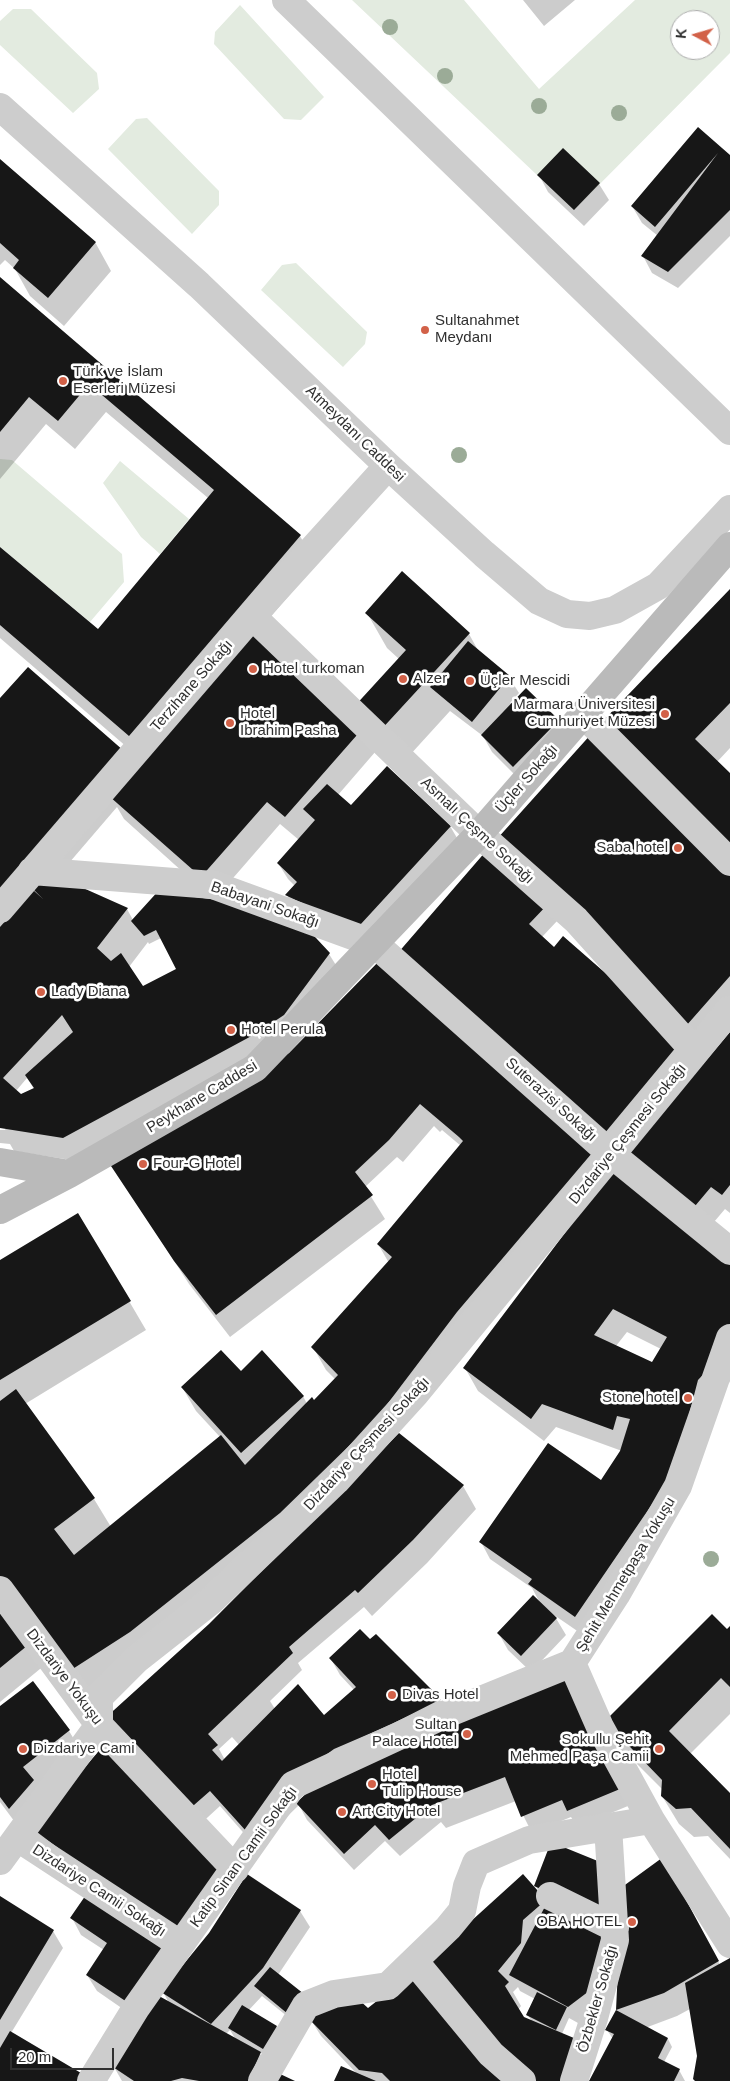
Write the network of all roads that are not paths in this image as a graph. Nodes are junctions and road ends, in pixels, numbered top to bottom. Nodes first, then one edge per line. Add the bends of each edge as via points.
1 (286, 0) edge
2 (0, 107) edge
3 (730, 431) edge
4 (388, 466) junction
5 (730, 509) edge
6 (730, 546) edge
7 (252, 616) junction
8 (584, 715) junction
9 (479, 834) junction
10 (730, 862) edge
11 (32, 871) junction
12 (0, 909) edge
13 (375, 944) junction
14 (730, 1010) edge
15 (695, 1052) junction
16 (611, 1154) junction
17 (0, 1162) edge
18 (69, 1174) junction
19 (0, 1210) edge
20 (730, 1251) edge
21 (730, 1338) edge
22 (0, 1590) edge
23 (572, 1663) junction
24 (99, 1725) junction
25 (651, 1820) junction
26 (608, 1826) junction
27 (18, 1838) junction
28 (0, 1861) edge
29 (235, 1869) junction
30 (550, 1896) dead end
31 (615, 1928) junction
32 (726, 1937) edge
33 (180, 1944) junction
34 (415, 1962) junction
35 (91, 2081) edge
36 (262, 2081) edge
37 (522, 2081) edge
38 (574, 2081) edge

1 - 3 street
2 - 4 street, Atmeydanı Caddesi via 199,285
4 - 5 street, Atmeydanı Caddesi via 539,601 567,614 590,616 615,610 658,586
4 - 7 street, Terzihane Sokağı
6 - 8 main road, Üçler Sokağı
7 - 9 street, Asmalı Çeşme Sokağı
7 - 11 street, Terzihane Sokağı
8 - 9 main road, Üçler Sokağı
8 - 10 street
9 - 13 main road, Üçler Sokağı
9 - 15 street, Asmalı Çeşme Sokağı via 576,920
11 - 12 street, Terzihane Sokağı
11 - 13 street, Babayani Sokağı via 213,885
13 - 16 street, Suterazisi Sokağı
13 - 18 main road, Peykhane Caddesi via 255,1068
14 - 15 street, Dizdariye Çeşmesi Sokağı
15 - 16 street, Dizdariye Çeşmesi Sokağı
16 - 20 street, Suterazisi Sokağı
16 - 24 street, Dizdariye Çeşmesi Sokağı via 415,1394 336,1481 211,1601 136,1660 99,1697
17 - 18 main road
18 - 19 main road, Peykhane Caddesi
21 - 23 street, Şehit Mehmetpaşa Yokuşu via 678,1486 616,1595
22 - 24 street, Dizdariye Yokuşu
23 - 25 street, Şehit Mehmetpaşa Yokuşu via 600,1726
23 - 29 street, Katip Sinan Camii Sokağı via 444,1716 293,1785
24 - 27 street
24 - 29 street, Dizdariye Yokuşu
25 - 26 street
25 - 32 street, Şehit Mehmetpaşa Yokuşu
26 - 31 street, Özbekler Sokağı
26 - 34 street via 529,1840 476,1863 466,1886 462,1911
27 - 28 street
27 - 33 street, Dizdariye Camii Sokağı
29 - 33 street, Katip Sinan Camii Sokağı
30 - 31 street
31 - 38 street, Özbekler Sokağı via 613,1948
33 - 35 street, Katip Sinan Camii Sokağı
34 - 36 street via 388,1986 334,1994 306,2005
34 - 37 street via 491,2054

